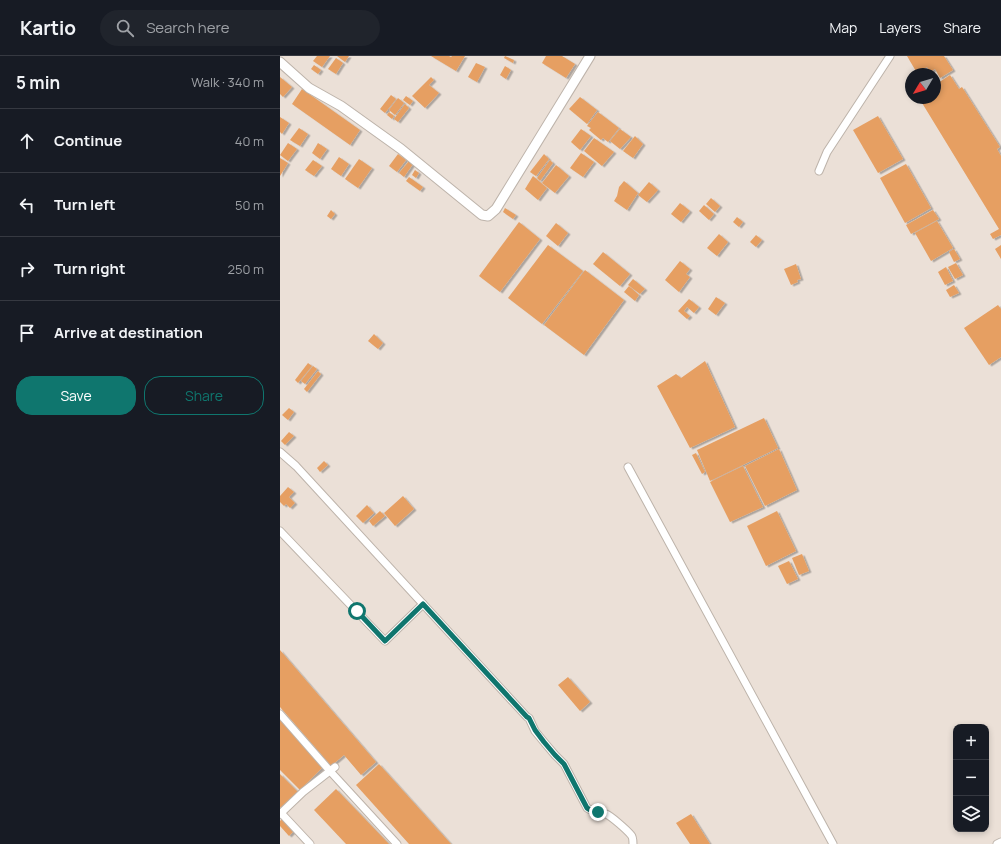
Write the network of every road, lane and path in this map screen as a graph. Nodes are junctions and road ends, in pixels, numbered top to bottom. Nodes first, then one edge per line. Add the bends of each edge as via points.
1 (590, 56) edge
2 (890, 56) edge
3 (280, 62) edge
4 (818, 171) dead end
5 (280, 452) edge
6 (628, 467) dead end
7 (280, 531) edge
8 (423, 604) junction
9 (280, 714) edge
10 (332, 769) junction
11 (280, 814) edge
12 (1001, 842) edge
13 (310, 844) edge
14 (397, 844) edge
15 (633, 844) edge
16 (832, 844) edge
17 (997, 844) edge

1 - 3 street via 496,209 488,216 482,215 401,149 342,106 309,88
2 - 4 street via 827,152
5 - 8 street via 296,466
6 - 16 street
7 - 8 street via 385,641
8 - 15 street via 529,718 535,730 564,764 587,808 608,814 631,835
9 - 10 street
10 - 11 street
10 - 14 street
11 - 13 street
12 - 17 street

